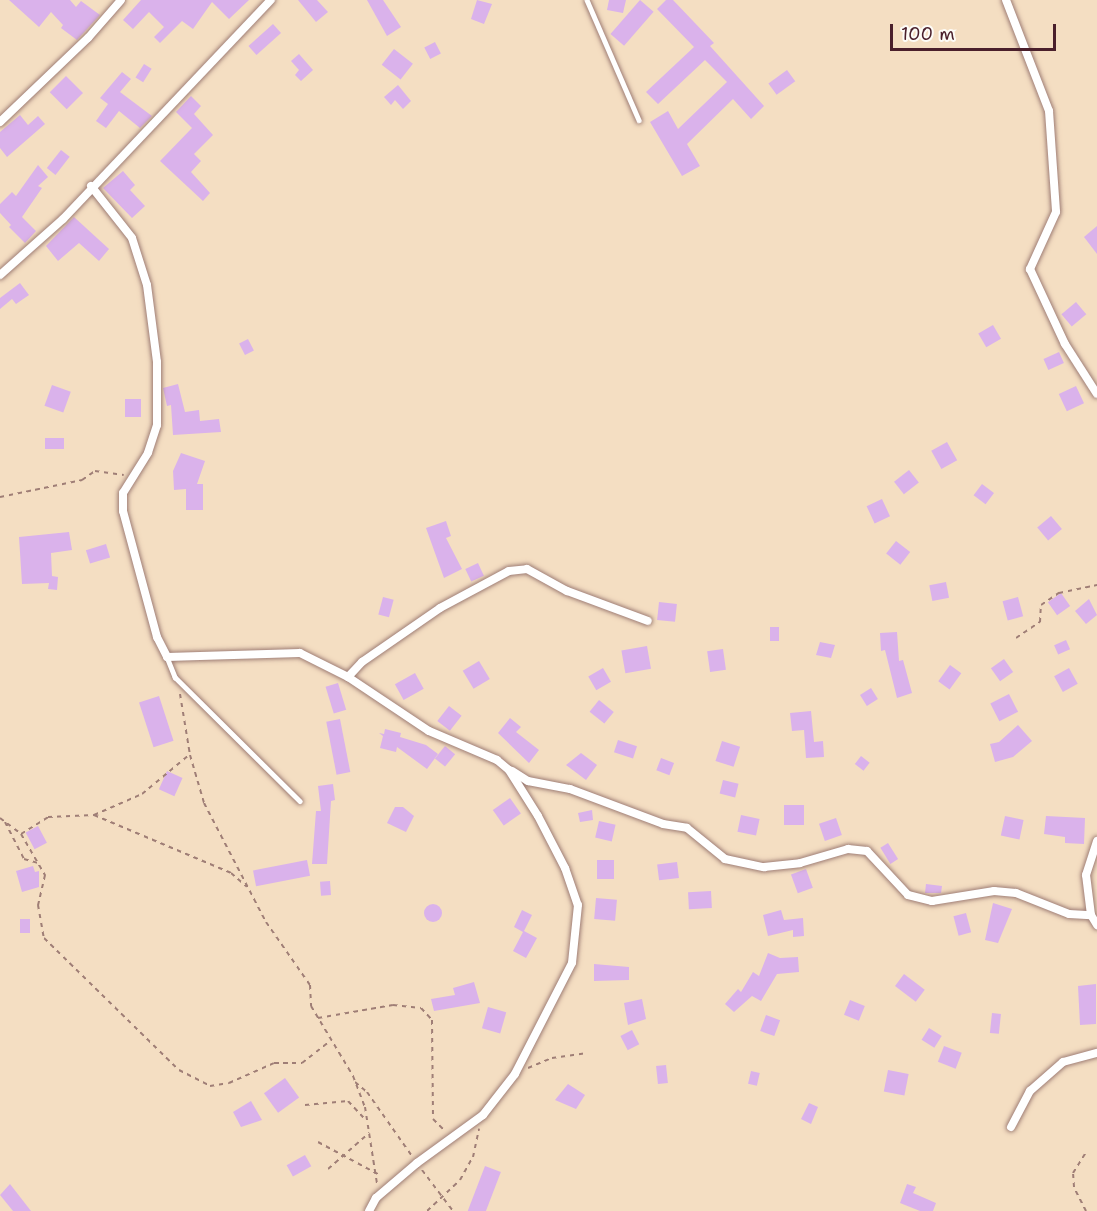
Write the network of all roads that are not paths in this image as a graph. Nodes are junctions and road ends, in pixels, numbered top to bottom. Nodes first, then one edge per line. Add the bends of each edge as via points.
1 (121, 0) edge
2 (271, 0) edge
3 (587, 0) edge
4 (1006, 0) edge
5 (639, 120) dead end
6 (0, 122) edge
7 (91, 186) junction
8 (0, 275) edge
9 (1097, 394) edge
10 (648, 621) dead end
11 (166, 657) junction
12 (348, 677) junction
13 (509, 770) junction
14 (300, 801) dead end
15 (1097, 841) edge
16 (1091, 915) junction
17 (1097, 925) edge
18 (1097, 1053) edge
19 (1011, 1126) dead end
20 (369, 1211) edge

1 - 6 street
2 - 7 street
3 - 5 lane
4 - 9 street via 1049,111 1056,212 1030,270 1065,344
7 - 8 street via 63,219
7 - 11 street via 132,238 147,285 153,324 157,424 148,453 123,493 125,530
10 - 12 street via 567,591 527,569 509,571 440,608 362,662
11 - 12 street via 300,653
11 - 14 lane via 175,677
12 - 13 street via 429,730 497,760
13 - 16 street via 528,781 570,789 663,824 687,828 725,859 764,867 800,863 849,849 867,851 908,895 932,901 994,891 1016,893 1068,914
13 - 20 street via 565,868 578,905 572,963 515,1074 483,1115 417,1163 376,1198
15 - 16 street via 1086,875
16 - 17 street
18 - 19 street via 1063,1062 1030,1090

